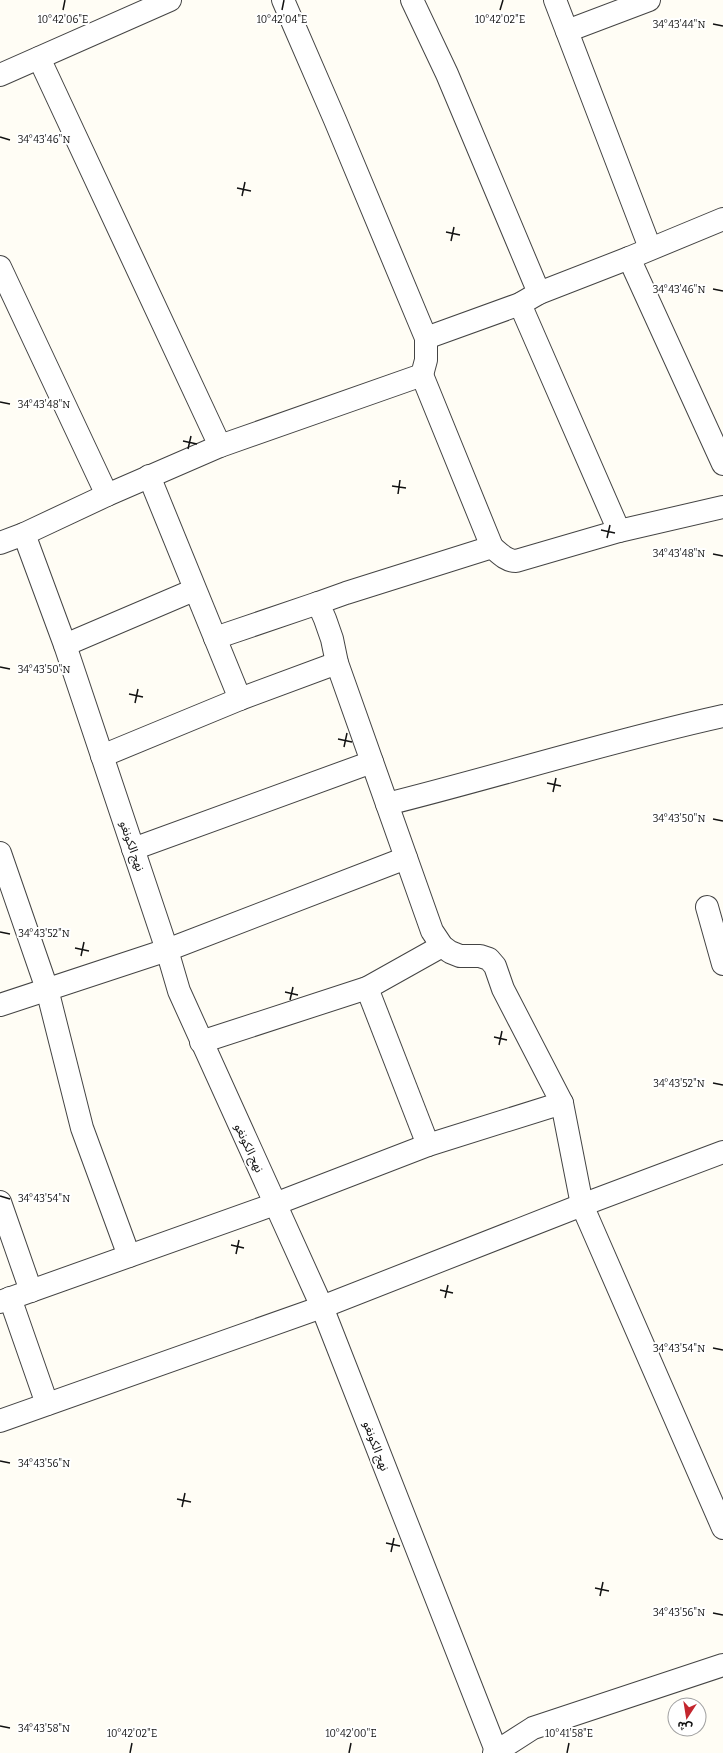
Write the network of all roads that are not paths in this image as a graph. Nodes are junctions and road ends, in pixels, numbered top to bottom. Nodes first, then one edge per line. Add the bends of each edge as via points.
1 (170, 0) edge
2 (283, 0) edge
3 (412, 0) edge
4 (555, 0) edge
5 (649, 0) edge
6 (138, 7) edge
7 (567, 31) junction
8 (40, 58) junction
9 (0, 75) edge
10 (723, 218) edge
11 (650, 248) junction
12 (629, 258) junction
13 (0, 267) edge
14 (530, 298) junction
15 (426, 338) junction
16 (422, 375) junction
17 (220, 446) junction
18 (723, 464) edge
19 (149, 476) junction
20 (107, 495) junction
21 (723, 507) edge
22 (619, 531) junction
23 (24, 534) junction
24 (0, 542) edge
25 (492, 547) junction
26 (194, 590) junction
27 (318, 603) junction
28 (215, 638) junction
29 (65, 645) junction
30 (337, 664) junction
31 (240, 699) junction
32 (723, 716) edge
33 (102, 756) junction
34 (372, 762) junction
35 (387, 804) junction
36 (133, 849) junction
37 (0, 852) edge
38 (406, 858) junction
39 (707, 907) dead end
40 (442, 946) junction
41 (167, 950) junction
42 (723, 964) edge
43 (367, 988) junction
44 (48, 989) junction
45 (0, 1005) edge
46 (201, 1042) junction
47 (562, 1103) junction
48 (428, 1145) junction
49 (723, 1152) edge
50 (0, 1202) edge
51 (275, 1204) junction
52 (582, 1205) junction
53 (129, 1256) junction
54 (31, 1291) junction
55 (5, 1300) edge
56 (322, 1307) junction
57 (48, 1404) junction
58 (0, 1421) edge
59 (723, 1528) edge
60 (723, 1665) edge
61 (496, 1753) edge

1 - 6 street
2 - 15 street
3 - 14 street via 447,74
4 - 7 street
5 - 7 street
6 - 8 street
7 - 11 street
8 - 9 street
8 - 17 street
10 - 11 street
11 - 12 street
12 - 14 street
12 - 18 street
13 - 20 street
14 - 15 street
14 - 22 street
15 - 16 street via 426,360
16 - 17 street
16 - 25 street
17 - 19 street
19 - 20 street
19 - 26 street
20 - 23 street
21 - 22 street
22 - 25 street via 511,561
23 - 24 street
23 - 29 street, نهج الكونغو
25 - 27 street
26 - 28 street
26 - 29 street
27 - 28 street
27 - 30 street via 327,625
28 - 31 street
29 - 33 street, نهج الكونغو
30 - 31 street
30 - 34 street
31 - 33 street
32 - 35 street via 659,730
33 - 36 street, نهج الكونغو
34 - 35 street
34 - 36 street
35 - 38 street
36 - 41 street, نهج الكونغو
37 - 44 street
38 - 40 street via 432,931
38 - 41 street
39 - 42 street
40 - 43 street
40 - 47 street via 460,956 480,956 489,959 495,966 503,989
41 - 44 street
41 - 46 street, نهج الكونغو via 179,991
43 - 46 street
43 - 48 street
44 - 45 street
44 - 53 street via 82,1128
46 - 51 street, نهج الكونغو
47 - 48 street
47 - 52 street
48 - 51 street
49 - 52 street
50 - 54 street
51 - 53 street
51 - 56 street, نهج الكونغو
52 - 56 street
52 - 59 street
53 - 54 street
54 - 55 street
55 - 57 street
56 - 57 street
56 - 61 street, نهج الكونغو
57 - 58 street
60 - 61 street via 532,1728

